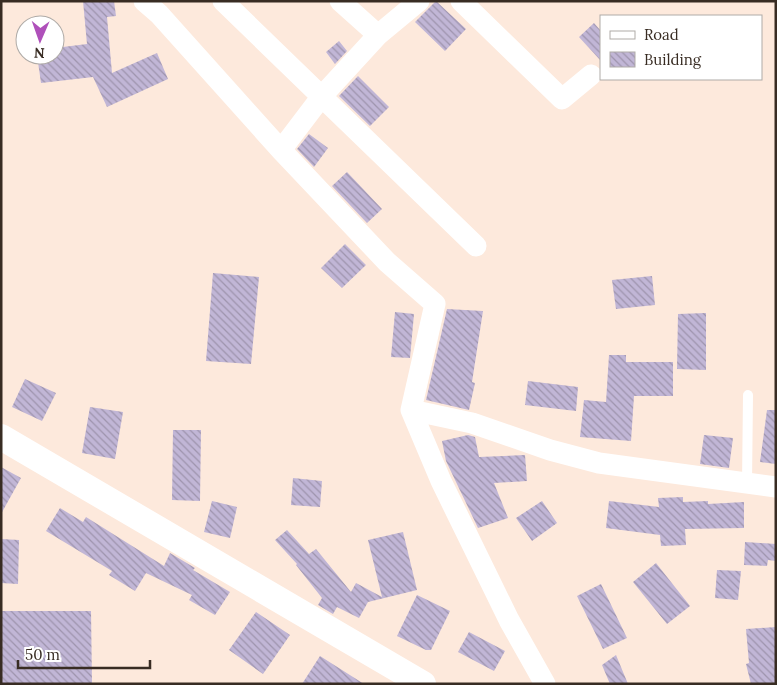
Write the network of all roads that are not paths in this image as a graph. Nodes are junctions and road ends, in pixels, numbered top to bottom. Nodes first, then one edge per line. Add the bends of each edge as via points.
1 (144, 1) edge
2 (223, 1) edge
3 (340, 1) edge
4 (418, 1) edge
5 (461, 1) edge
6 (378, 36) junction
7 (591, 74) dead end
8 (322, 96) junction
9 (281, 150) junction
10 (476, 246) dead end
11 (748, 395) dead end
12 (410, 410) junction
13 (1, 437) edge
14 (747, 484) junction
15 (776, 487) edge
16 (423, 684) edge
17 (545, 684) edge

1 - 9 street
2 - 8 street
3 - 6 street
4 - 6 street
5 - 7 street via 562,99
6 - 8 street
8 - 9 street
8 - 10 street
9 - 12 street via 387,262 435,304
11 - 14 lane
12 - 14 street via 472,424 599,463
12 - 17 street via 466,533
13 - 16 street
14 - 15 street

